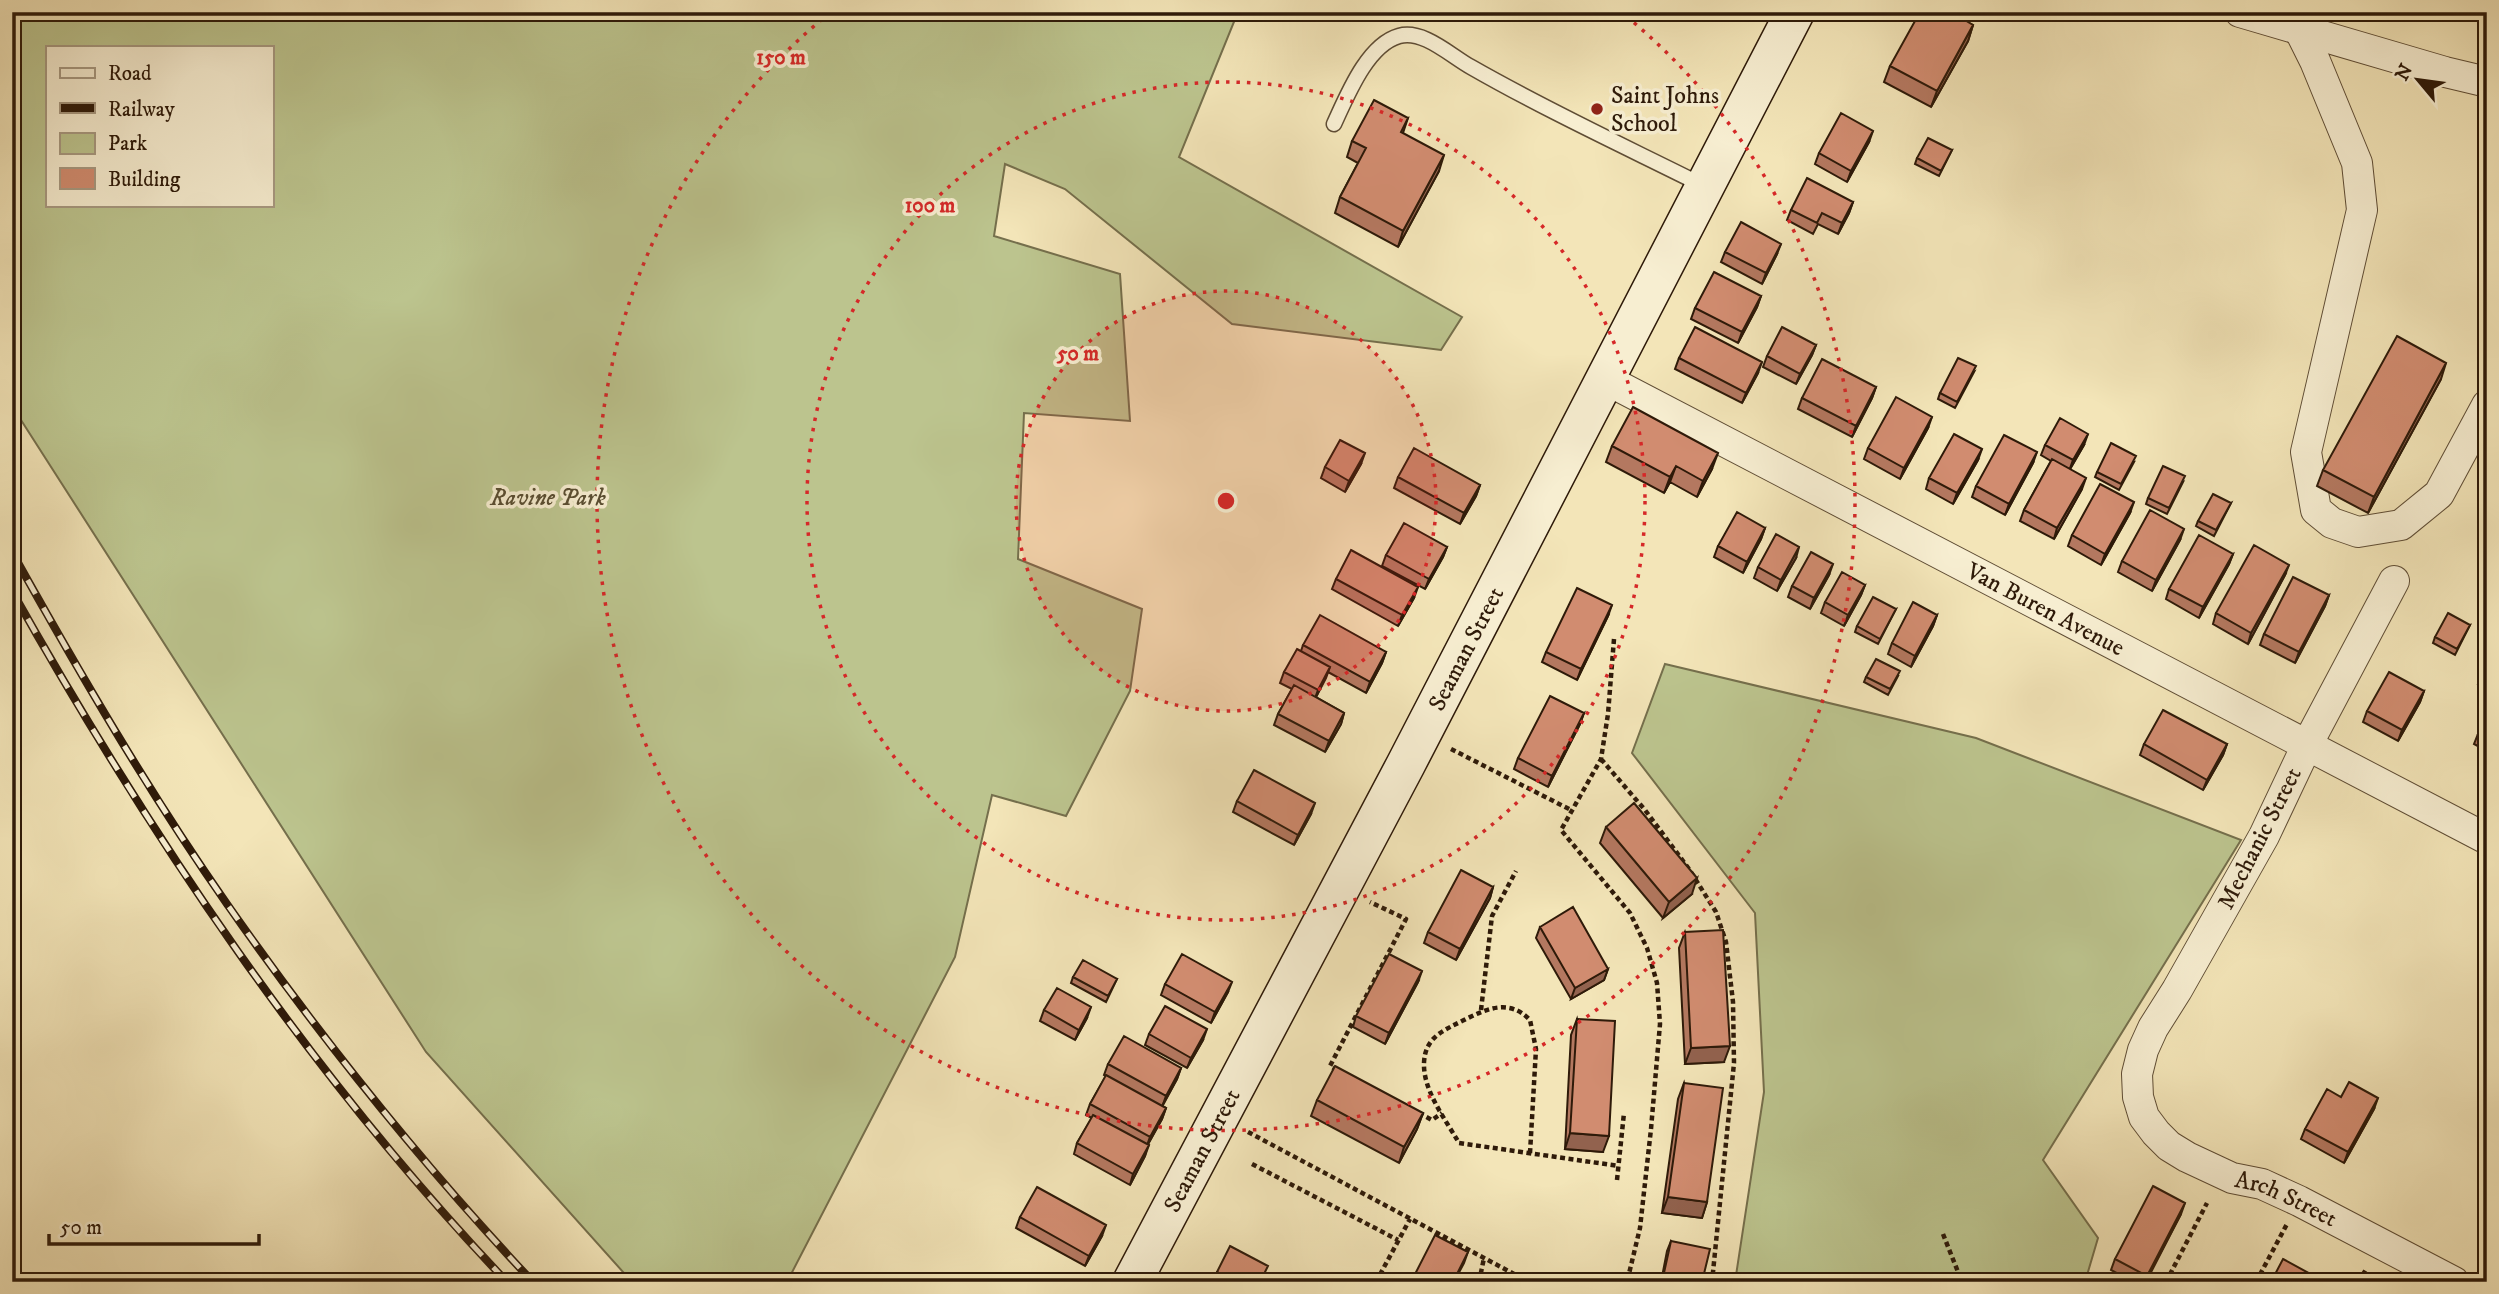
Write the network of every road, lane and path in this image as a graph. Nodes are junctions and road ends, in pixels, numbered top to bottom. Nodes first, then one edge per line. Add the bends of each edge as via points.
1 (1795, 12) edge
2 (2240, 12) edge
3 (2299, 29) junction
4 (2487, 82) edge
5 (1334, 124) dead end
6 (1705, 187) junction
7 (1605, 379) junction
8 (2487, 405) edge
9 (2394, 580) dead end
10 (1614, 639) dead end
11 (2307, 745) junction
12 (1447, 747) dead end
13 (1601, 759) junction
14 (1571, 810) junction
15 (2487, 839) edge
16 (1516, 871) dead end
17 (1368, 900) dead end
18 (1482, 1010) junction
19 (1342, 1072) edge
20 (2138, 1097) joint
21 (1410, 1108) edge
22 (1624, 1113) dead end
23 (1442, 1114) junction
24 (1248, 1132) dead end
25 (1530, 1153) junction
26 (1252, 1164) dead end
27 (1619, 1166) junction
28 (1617, 1180) dead end
29 (2207, 1203) dead end
30 (2292, 1214) dead end
31 (1409, 1219) junction
32 (1943, 1234) dead end
33 (1398, 1240) junction
34 (1484, 1258) junction
35 (1132, 1282) edge
36 (1377, 1282) edge
37 (1479, 1282) edge
38 (1529, 1282) edge
39 (1627, 1282) edge
40 (1712, 1282) edge
41 (1962, 1282) edge
42 (2166, 1282) edge
43 (2256, 1282) edge
44 (2454, 1282) edge

1 - 6 street, Seaman Street
2 - 3 street
3 - 4 street
3 - 8 street via 2357,163 2362,211 2306,452 2316,510 2332,523 2358,532 2400,525 2439,494
5 - 6 lane via 1355,79 1385,43 1402,35 1419,37
6 - 7 street, Seaman Street
7 - 11 street, Van Buren Avenue
7 - 35 street, Seaman Street
9 - 11 street, Mechanic Street
10 - 13 path
11 - 15 street, Van Buren Avenue
11 - 20 street, Mechanic Street via 2264,836 2153,1028 2137,1074
12 - 14 path
13 - 14 path
13 - 40 path via 1689,869 1716,912 1726,942 1734,1063
14 - 39 path via 1561,830 1630,914 1657,983 1660,1024 1650,1142 1640,1228
16 - 18 path via 1492,916
17 - 19 path via 1406,919 1330,1066
18 - 23 path via 1435,1035 1426,1051 1427,1080
18 - 25 path via 1516,1009 1530,1020 1536,1049
20 - 44 street, Arch Street via 2144,1118 2156,1133 2187,1157 2299,1201
21 - 23 path via 1432,1120
22 - 27 path
23 - 25 path via 1458,1143
24 - 31 path
25 - 27 path
26 - 33 path
27 - 28 path
29 - 42 path
30 - 43 path
31 - 33 path
31 - 34 path
32 - 41 path
33 - 36 path
34 - 37 path
34 - 38 path

